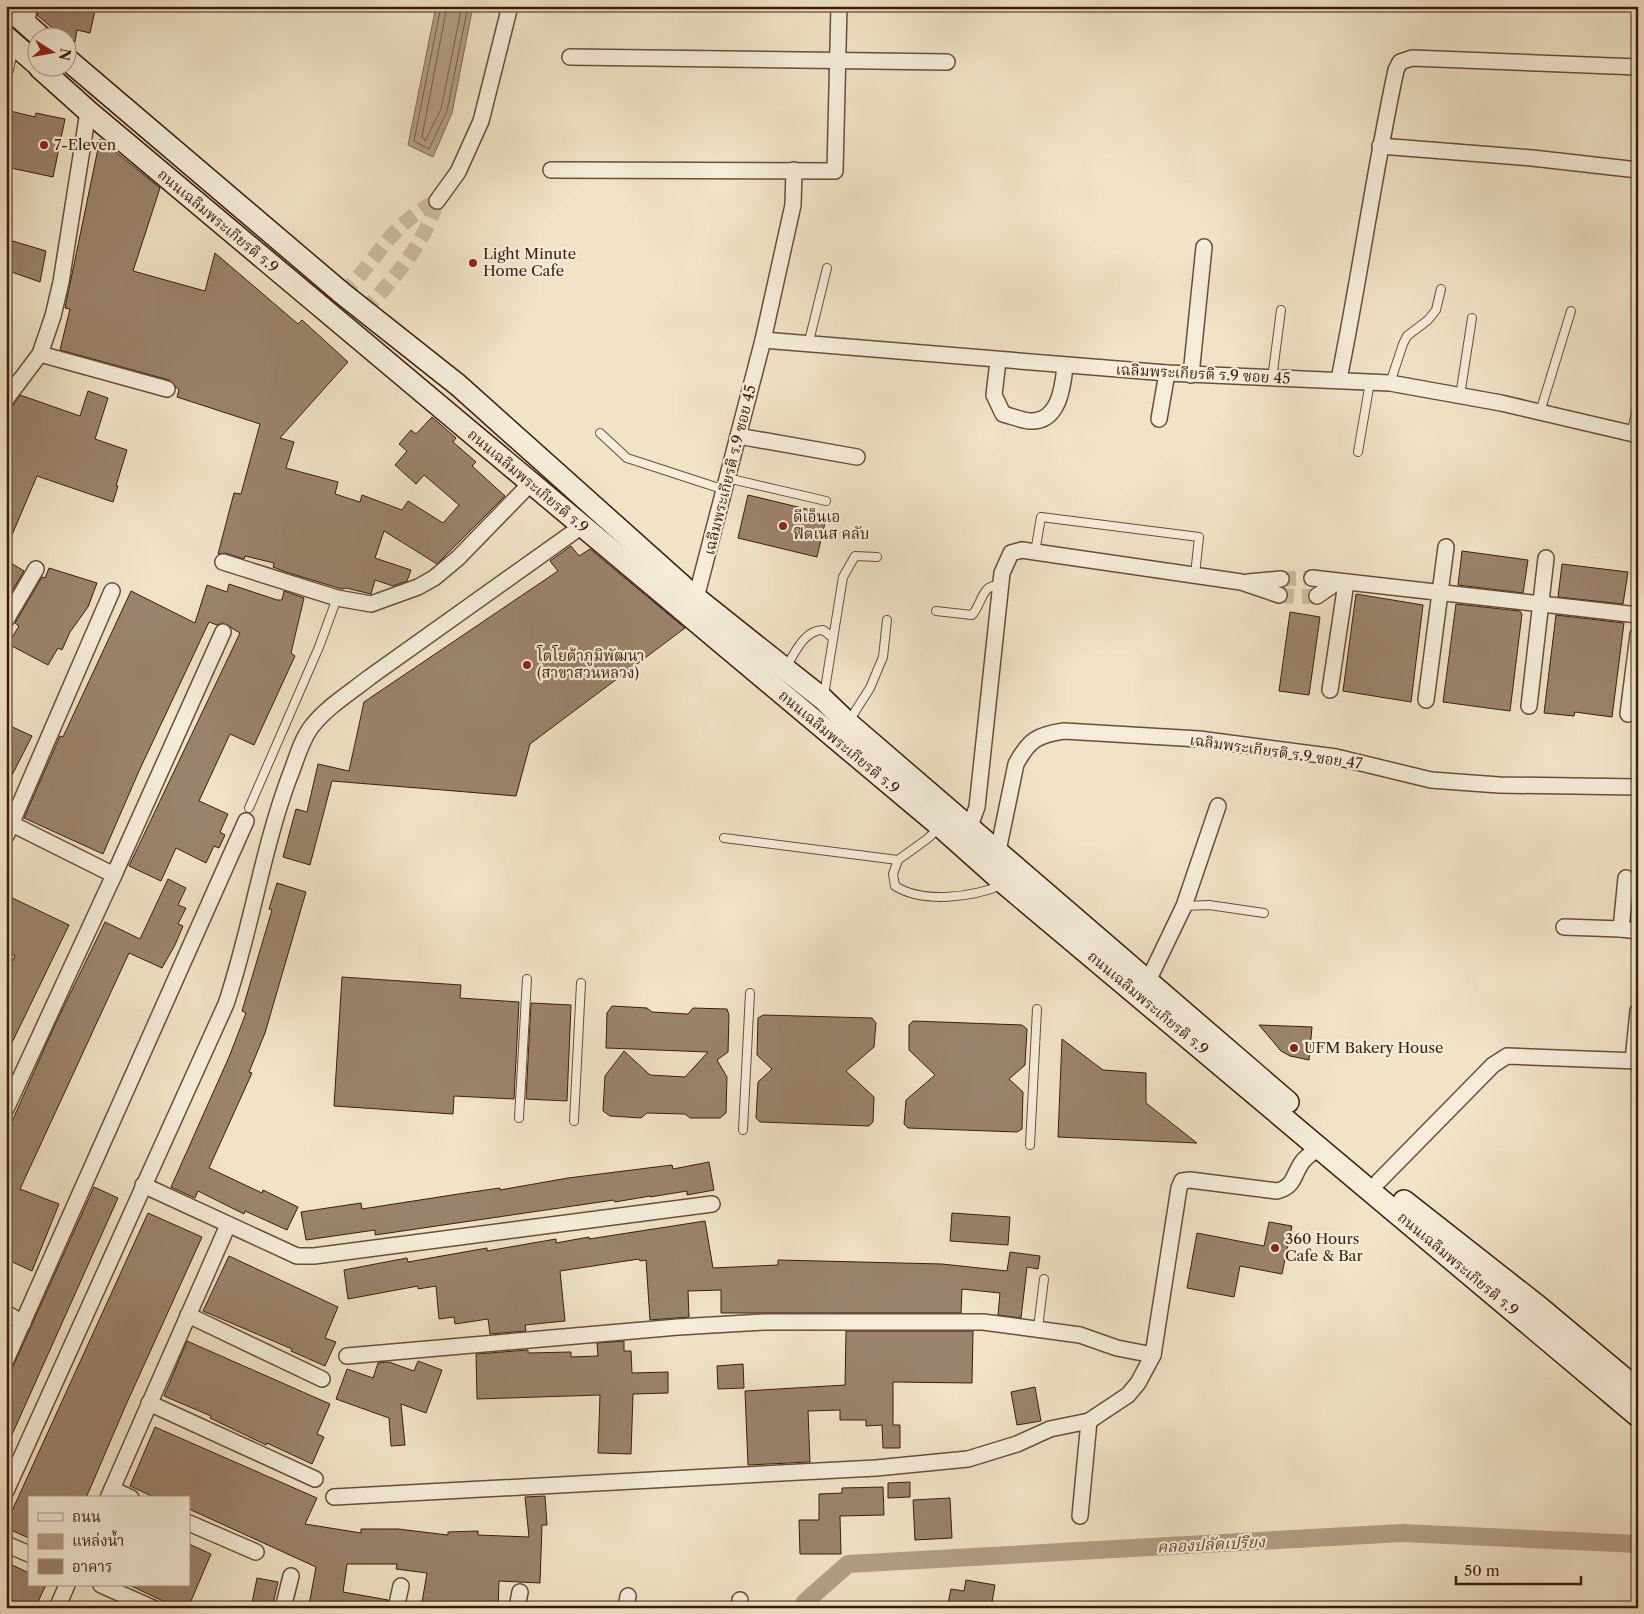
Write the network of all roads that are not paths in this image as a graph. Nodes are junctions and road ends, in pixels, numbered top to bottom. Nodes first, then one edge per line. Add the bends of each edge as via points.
1 (6, 6) edge
2 (510, 6) edge
3 (839, 6) edge
4 (33, 23) edge
5 (10, 41) edge
6 (28, 57) edge
7 (570, 57) dead end
8 (838, 62) junction
9 (947, 62) dead end
10 (1638, 68) edge
11 (78, 69) edge
12 (52, 78) edge
13 (6, 82) edge
14 (104, 93) junction
15 (89, 112) junction
16 (1380, 146) junction
17 (552, 170) dead end
18 (794, 170) junction
19 (1638, 170) edge
20 (437, 201) dead end
21 (1204, 247) dead end
22 (827, 268) dead end
23 (1441, 289) dead end
24 (1282, 310) dead end
25 (1572, 311) dead end
26 (1472, 318) dead end
27 (763, 340) junction
28 (808, 345) junction
29 (40, 354) junction
30 (998, 361) junction
31 (1065, 366) junction
32 (1167, 374) junction
33 (1191, 374) junction
34 (1272, 379) junction
35 (1339, 379) junction
36 (1370, 382) junction
37 (1390, 383) junction
38 (167, 390) dead end
39 (1460, 396) junction
40 (6, 399) edge
41 (1638, 405) edge
42 (1540, 412) junction
43 (1159, 419) dead end
44 (600, 433) dead end
45 (1635, 434) edge
46 (738, 436) junction
47 (1358, 452) dead end
48 (857, 457) dead end
49 (531, 483) junction
50 (726, 484) junction
51 (826, 501) dead end
52 (582, 526) junction
53 (1446, 547) dead end
54 (1035, 552) junction
55 (877, 557) dead end
56 (1546, 558) dead end
57 (223, 562) dead end
58 (36, 569) dead end
59 (1195, 575) junction
60 (1312, 578) tunnel mouth
61 (1281, 579) tunnel mouth
62 (1241, 582) junction
63 (1342, 582) junction
64 (1002, 586) junction
65 (112, 592) dead end
66 (1440, 593) junction
67 (1279, 595) tunnel mouth
68 (1317, 596) tunnel mouth
69 (336, 598) junction
70 (696, 598) junction
71 (1542, 605) junction
72 (936, 611) dead end
73 (1638, 615) edge
74 (6, 620) edge
75 (887, 620) dead end
76 (223, 632) dead end
77 (1638, 635) edge
78 (832, 637) junction
79 (785, 669) junction
80 (1330, 690) dead end
81 (823, 699) junction
82 (1426, 700) dead end
83 (1528, 706) dead end
84 (1628, 714) dead end
85 (848, 723) junction
86 (1638, 787) edge
87 (1218, 806) dead end
88 (247, 815) joint
89 (940, 826) junction
90 (970, 826) junction
91 (8, 827) edge
92 (724, 838) dead end
93 (998, 851) junction
94 (898, 860) junction
95 (114, 875) junction
96 (1626, 878) dead end
97 (1005, 884) junction
98 (1184, 906) junction
99 (1264, 913) dead end
100 (1564, 927) dead end
101 (1621, 929) junction
102 (1638, 931) edge
103 (526, 980) dead end
104 (1148, 980) junction
105 (582, 983) dead end
106 (750, 993) dead end
107 (1037, 1009) dead end
108 (1638, 1011) edge
109 (1635, 1061) edge
110 (6, 1109) edge
111 (519, 1118) dead end
112 (574, 1121) dead end
113 (743, 1130) dead end
114 (1030, 1145) dead end
115 (1319, 1147) junction
116 (1379, 1181) junction
117 (143, 1185) junction
118 (712, 1204) dead end
119 (228, 1224) junction
120 (1044, 1279) dead end
121 (6, 1313) edge
122 (188, 1315) junction
123 (22, 1323) junction
124 (1038, 1328) junction
125 (1153, 1355) junction
126 (347, 1356) dead end
127 (6, 1360) edge
128 (322, 1379) dead end
129 (1638, 1390) edge
130 (149, 1403) junction
131 (1638, 1416) edge
132 (1089, 1421) junction
133 (315, 1479) dead end
134 (6, 1491) edge
135 (110, 1493) edge
136 (123, 1496) edge
137 (334, 1497) dead end
138 (1080, 1516) dead end
139 (190, 1523) edge
140 (6, 1544) edge
141 (256, 1552) dead end
142 (28, 1554) edge
143 (291, 1576) dead end
144 (67, 1586) edge
145 (103, 1586) edge
146 (400, 1586) dead end
147 (520, 1592) dead end
148 (57, 1608) edge
149 (153, 1608) edge
150 (283, 1608) edge
151 (396, 1608) edge
152 (517, 1608) edge

1 - 4 main road
2 - 20 street via 481,121 458,172
3 - 8 street
4 - 5 main road
5 - 6 main road, ถนนเฉลิมพระเกียรติ ร.9
5 - 13 lane
7 - 8 street
8 - 9 street
8 - 18 street via 835,171
10 - 16 street via 1412,58 1400,62 1396,70
11 - 14 main road, ถนนเฉลิมพระเกียรติ ร.9
12 - 15 main road, ถนนเฉลิมพระเกียรติ ร.9
14 - 15 main road
14 - 70 main road, ถนนเฉลิมพระเกียรติ ร.9 via 342,294 458,386
15 - 29 street via 60,282
15 - 49 main road, ถนนเฉลิมพระเกียรติ ร.9
16 - 19 street
16 - 35 street
17 - 18 street
18 - 27 street, เฉลิมพระเกียรติ ร.9 ซอย 45 via 793,205
21 - 33 street
22 - 28 lane
23 - 37 lane via 1436,310 1403,344
24 - 34 lane
25 - 42 lane
26 - 39 lane
27 - 28 street, เฉลิมพระเกียรติ ร.9 ซอย 45
27 - 46 street, เฉลิมพระเกียรติ ร.9 ซอย 45
28 - 30 street, เฉลิมพระเกียรติ ร.9 ซอย 45
29 - 38 street
29 - 40 street
30 - 31 street, เฉลิมพระเกียรติ ร.9 ซอย 45
30 - 31 street via 994,395 1003,414 1030,421 1053,411 1063,392
31 - 32 street, เฉลิมพระเกียรติ ร.9 ซอย 45
32 - 33 street, เฉลิมพระเกียรติ ร.9 ซอย 45
32 - 43 street
33 - 34 street, เฉลิมพระเกียรติ ร.9 ซอย 45
34 - 35 street, เฉลิมพระเกียรติ ร.9 ซอย 45
35 - 36 street, เฉลิมพระเกียรติ ร.9 ซอย 45
36 - 37 street, เฉลิมพระเกียรติ ร.9 ซอย 45
36 - 47 lane
37 - 39 street, เฉลิมพระเกียรติ ร.9 ซอย 45
39 - 42 street, เฉลิมพระเกียรติ ร.9 ซอย 45
41 - 45 lane
42 - 45 street, เฉลิมพระเกียรติ ร.9 ซอย 45
44 - 50 lane via 627,458
46 - 48 street
46 - 50 street, เฉลิมพระเกียรติ ร.9 ซอย 45
49 - 52 main road, ถนนเฉลิมพระเกียรติ ร.9
49 - 69 street via 458,558 434,578 371,604
50 - 51 lane
50 - 70 street, เฉลิมพระเกียรติ ร.9 ซอย 45
52 - 89 main road, ถนนเฉลิมพระเกียรติ ร.9
52 - 117 street via 336,702 312,726 280,802 226,1004
53 - 66 street
54 - 59 street
54 - 59 lane via 1042,517 1199,537
54 - 64 street via 1022,550 1011,553 1002,573
55 - 78 lane via 856,556 843,577
56 - 71 street
57 - 69 street
58 - 74 street
59 - 62 street
60 - 63 street
61 - 62 street
62 - 67 street
63 - 66 street
63 - 68 street
63 - 80 street
64 - 72 lane via 993,584 988,587 972,615
64 - 90 street via 977,807
65 - 91 street
66 - 71 street
66 - 82 street
69 - 88 lane via 319,647
70 - 79 main road, ถนนเฉลิมพระเกียรติ ร.9
71 - 73 street
71 - 83 street
75 - 85 lane via 883,657 870,688
76 - 95 street
77 - 84 street
78 - 79 lane via 823,630 814,630
78 - 81 lane
79 - 81 main road, ถนนเฉลิมพระเกียรติ ร.9
81 - 85 main road, ถนนเฉลิมพระเกียรติ ร.9
85 - 90 main road, ถนนเฉลิมพระเกียรติ ร.9
86 - 93 street, เฉลิมพระเกียรติ ร.9 ซอย 47 via 1499,785 1431,780 1336,757 1199,739 1064,731 1044,734 1032,740 1016,764
87 - 98 street
88 - 123 street
89 - 94 lane
89 - 97 main road, ถนนเฉลิมพระเกียรติ ร.9
90 - 93 main road, ถนนเฉลิมพระเกียรติ ร.9
91 - 95 street
92 - 94 lane
93 - 104 main road, ถนนเฉลิมพระเกียรติ ร.9
94 - 97 lane via 893,874 895,886 923,895 954,896
95 - 110 street
96 - 101 street
97 - 115 main road, ถนนเฉลิมพระเกียรติ ร.9
98 - 99 lane via 1209,905
98 - 104 street
100 - 101 street
101 - 102 street
103 - 111 lane
104 - 116 main road, ถนนเฉลิมพระเกียรติ ร.9
105 - 112 lane
106 - 113 lane
107 - 114 lane
108 - 109 street
109 - 116 street via 1507,1056 1493,1066
115 - 125 street via 1303,1162 1285,1189 1277,1191 1190,1180 1182,1182
115 - 131 main road, ถนนเฉลิมพระเกียรติ ร.9
116 - 129 main road, ถนนเฉลิมพระเกียรติ ร.9
117 - 119 street
117 - 134 street
118 - 119 street via 314,1256 297,1256
119 - 122 street
120 - 124 lane
121 - 123 street
122 - 128 street
122 - 130 street
123 - 127 street
124 - 125 street via 1080,1335 1117,1348
124 - 126 street via 983,1322 765,1322
125 - 132 street via 1138,1384 1128,1395
130 - 133 street
130 - 135 street
132 - 137 street via 1050,1429 1017,1444 968,1459 876,1468
132 - 138 street
135 - 136 street
139 - 141 street
140 - 142 street
143 - 150 street
144 - 148 street
145 - 149 street
146 - 151 street
147 - 152 street

